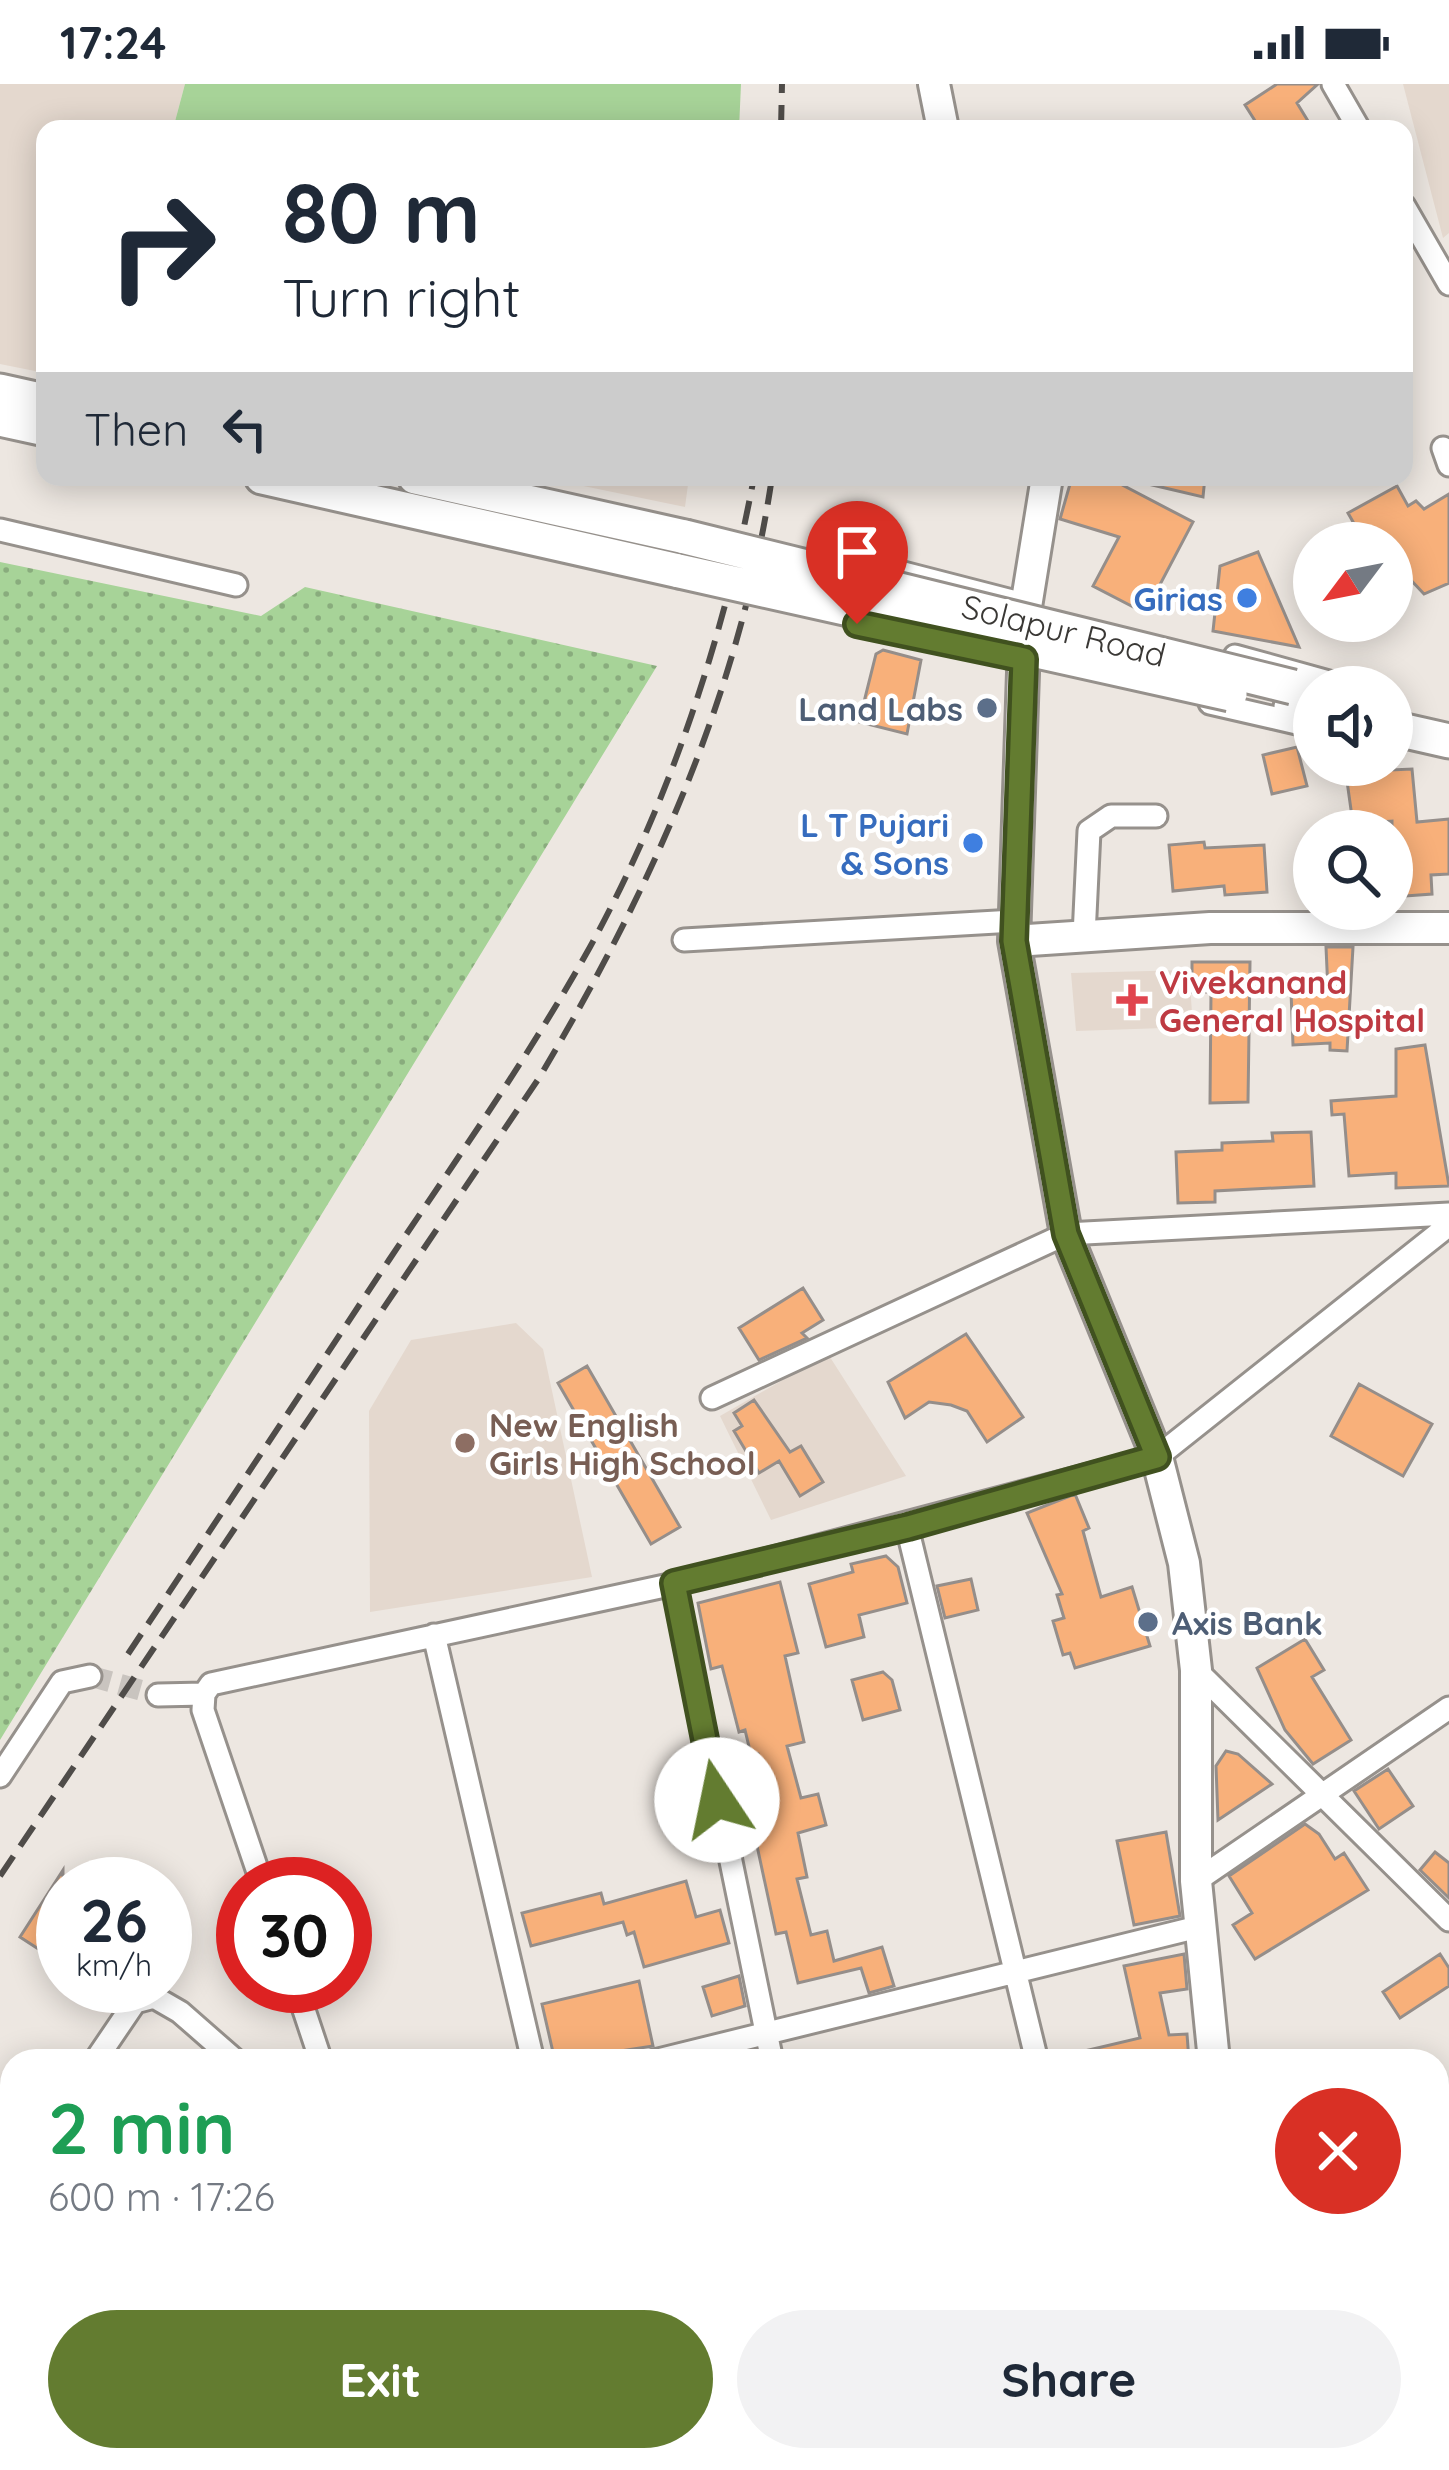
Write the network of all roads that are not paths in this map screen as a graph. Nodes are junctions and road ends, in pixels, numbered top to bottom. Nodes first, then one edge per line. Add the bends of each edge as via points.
1 (934, 84) edge
2 (1333, 84) edge
3 (941, 120) edge
4 (1354, 120) edge
5 (1413, 222) edge
6 (1449, 284) edge
7 (0, 392) edge
8 (36, 398) edge
9 (0, 419) edge
10 (36, 427) edge
11 (302, 486) edge
12 (456, 486) edge
13 (1046, 486) edge
14 (0, 530) edge
15 (790, 579) junction
16 (236, 584) dead end
17 (1027, 605) junction
18 (1024, 648) junction
19 (1293, 673) edge
20 (1293, 702) edge
21 (1293, 703) edge
22 (1413, 711) edge
23 (1449, 719) edge
24 (1413, 733) edge
25 (1449, 741) edge
26 (1156, 816) dead end
27 (1449, 928) edge
28 (1014, 931) junction
29 (1084, 936) junction
30 (684, 940) dead end
31 (1449, 1214) edge
32 (1449, 1225) edge
33 (1066, 1234) junction
34 (712, 1398) dead end
35 (1157, 1457) junction
36 (908, 1527) junction
37 (674, 1583) junction
38 (434, 1635) junction
39 (1196, 1670) junction
40 (90, 1676) dead end
41 (204, 1694) junction
42 (158, 1695) tunnel mouth
43 (1449, 1708) edge
44 (0, 1777) edge
45 (1321, 1793) junction
46 (253, 1857) edge
47 (1196, 1881) junction
48 (1449, 1920) edge
49 (1202, 1926) junction
50 (1016, 1972) junction
51 (305, 2013) edge
52 (764, 2034) junction
53 (103, 2049) edge
54 (223, 2049) edge
55 (317, 2049) edge
56 (529, 2049) edge
57 (703, 2049) edge
58 (768, 2049) edge
59 (1034, 2049) edge
60 (1213, 2049) edge

1 - 3 street
2 - 4 street
5 - 6 street
7 - 8 main road
9 - 10 main road
11 - 15 main road, bridge via 680,571
12 - 15 main road, Solapur Road, bridge via 685,537
13 - 17 street
14 - 16 street
15 - 17 street via 853,560
15 - 18 street via 808,614
15 - 20 main road, Solapur Road, bridge
17 - 18 street
17 - 19 street
18 - 21 street
18 - 28 street
22 - 23 main road
24 - 25 main road
26 - 29 street via 1111,816 1089,831
27 - 29 street
28 - 29 street
28 - 30 street
28 - 33 street
31 - 33 street
32 - 35 street
33 - 34 street
33 - 35 street
35 - 36 street
35 - 39 street via 1184,1563
36 - 37 street
36 - 50 street
37 - 38 street
37 - 52 street
38 - 41 street via 220,1678
38 - 56 street
39 - 45 street
39 - 47 street
40 - 44 street via 62,1682
41 - 42 street
41 - 46 street
43 - 45 street
45 - 47 street
45 - 48 street
47 - 49 street
49 - 50 street
49 - 60 street
50 - 52 street
50 - 59 street
51 - 55 street
52 - 57 street
52 - 58 street
53 - 54 street via 135,2002 154,1997

